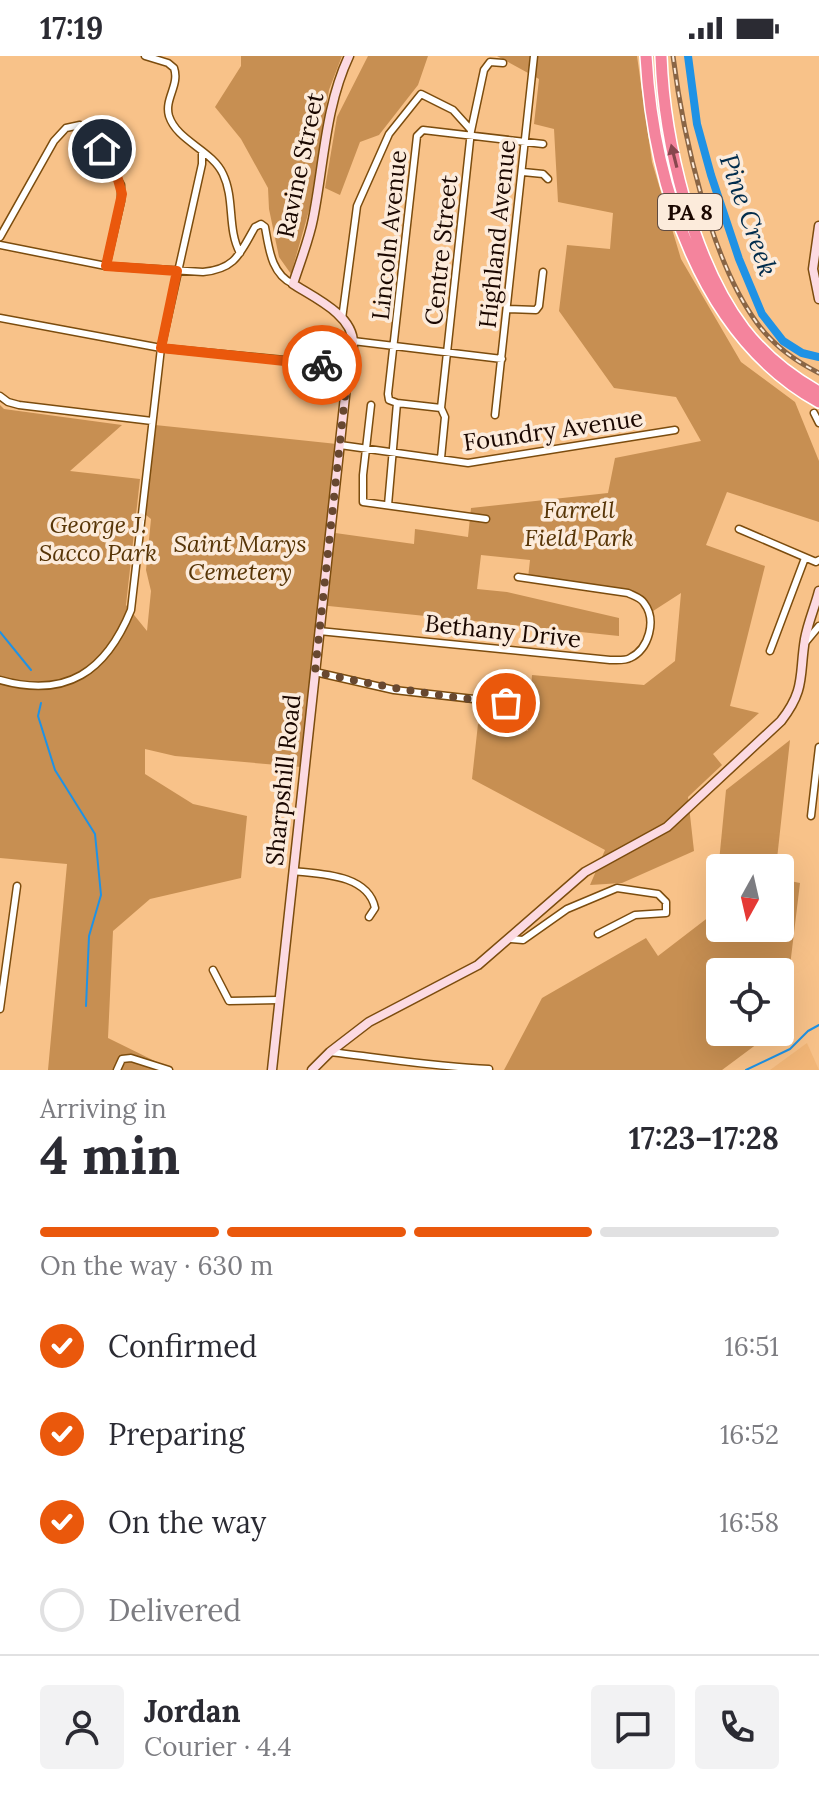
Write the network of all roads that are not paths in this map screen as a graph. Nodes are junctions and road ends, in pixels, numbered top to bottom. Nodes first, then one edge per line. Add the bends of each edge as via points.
1 (145, 56) edge
2 (349, 56) edge
3 (534, 56) edge
4 (645, 56) edge
5 (661, 56) edge
6 (503, 63) dead end
7 (472, 133) junction
8 (525, 142) junction
9 (543, 144) dead end
10 (202, 151) junction
11 (523, 172) junction
12 (548, 179) dead end
13 (819, 226) edge
14 (0, 237) edge
15 (0, 245) edge
16 (240, 253) junction
17 (106, 266) junction
18 (177, 271) junction
19 (543, 272) dead end
20 (293, 284) junction
21 (819, 299) edge
22 (507, 309) junction
23 (0, 318) edge
24 (342, 319) junction
25 (353, 341) junction
26 (395, 346) junction
27 (161, 348) junction
28 (447, 353) junction
29 (502, 359) junction
30 (346, 387) junction
31 (819, 392) edge
32 (0, 396) edge
33 (397, 403) junction
34 (371, 405) dead end
35 (441, 408) junction
36 (816, 408) edge
37 (495, 415) dead end
38 (152, 421) junction
39 (819, 423) edge
40 (675, 430) dead end
41 (340, 445) junction
42 (366, 448) junction
43 (393, 451) junction
44 (441, 458) junction
45 (388, 505) junction
46 (486, 519) dead end
47 (739, 529) dead end
48 (805, 558) junction
49 (819, 560) edge
50 (518, 577) dead end
51 (819, 591) edge
52 (819, 626) edge
53 (319, 631) junction
54 (804, 644) junction
55 (770, 651) dead end
56 (315, 672) junction
57 (0, 680) edge
58 (531, 714) dead end
59 (819, 747) edge
60 (811, 816) dead end
61 (293, 871) junction
62 (17, 886) dead end
63 (369, 917) dead end
64 (598, 934) dead end
65 (511, 939) junction
66 (213, 970) dead end
67 (279, 1000) junction
68 (0, 1009) edge
69 (330, 1052) junction
70 (315, 1069) edge
71 (454, 1069) edge
72 (489, 1069) edge
73 (117, 1070) edge
74 (169, 1070) edge
75 (272, 1070) edge

1 - 10 street via 174,68 168,103 171,121
2 - 20 street, Ravine Street via 337,85 313,220
3 - 8 street, Highland Avenue
4 - 36 highway, PA 8 via 652,126 665,176 713,297 758,359
31 -> 5 highway, PA 8 via 764,352 718,286 674,155
6 - 7 street, Centre Street via 494,60 486,66
7 - 8 street
7 - 24 street via 453,110 421,94 389,134 357,206
7 - 26 street, Lincoln Avenue via 423,130 417,136
7 - 28 street, Centre Street
8 - 9 street
8 - 11 street, Highland Avenue
10 - 16 street via 223,174
10 - 18 street
11 - 12 street
11 - 22 street, Highland Avenue
13 - 21 street via 813,269
14 - 17 street via 60,133 80,125 93,135 121,185
15 - 17 street
16 - 18 street via 216,271
16 - 20 street via 261,224 278,273
17 - 18 street
18 - 27 street
19 - 22 street via 536,310
20 - 24 street
22 - 29 street, Highland Avenue
23 - 27 street
24 - 25 street
25 - 26 street
25 - 30 street, Sharpshill Road
26 - 28 street
26 - 33 street, Lincoln Avenue via 388,394
27 - 30 street via 315,363 337,373
27 - 38 street
28 - 29 street
28 - 35 street, Centre Street
29 - 37 street, Highland Avenue
30 - 41 street, Sharpshill Road
32 - 38 street via 19,405
33 - 35 street
33 - 43 street
34 - 42 street
35 - 44 street, Centre Street
36 - 39 street
38 - 57 street via 131,610 121,634 85,675 23,686
40 - 44 street, Foundry Avenue via 468,463
41 - 42 street, Foundry Avenue
41 - 53 street, Sharpshill Road
42 - 43 street, Foundry Avenue
42 - 45 street via 363,502
43 - 44 street, Foundry Avenue
43 - 45 street
45 - 46 street
47 - 48 street
48 - 49 street
48 - 55 street
50 - 53 street, Bethany Drive via 628,593 643,600 650,613 650,636 628,659 610,660
51 - 54 street
52 - 54 street
53 - 56 street, Sharpshill Road
54 - 65 street via 802,682 781,721 667,827 585,872
56 - 58 street via 394,690 518,704
56 - 61 street, Sharpshill Road
59 - 60 street
61 - 63 street via 348,879 372,899 375,908
61 - 67 street, Sharpshill Road
62 - 68 street
64 - 65 street via 635,915 666,913 666,902 658,894 617,888 567,909 523,940
65 - 69 street via 445,985 369,1022
66 - 67 street via 229,1001
67 - 75 street, Sharpshill Road
69 - 70 street
69 - 71 street
71 - 72 street
73 - 74 street via 122,1059 131,1058

